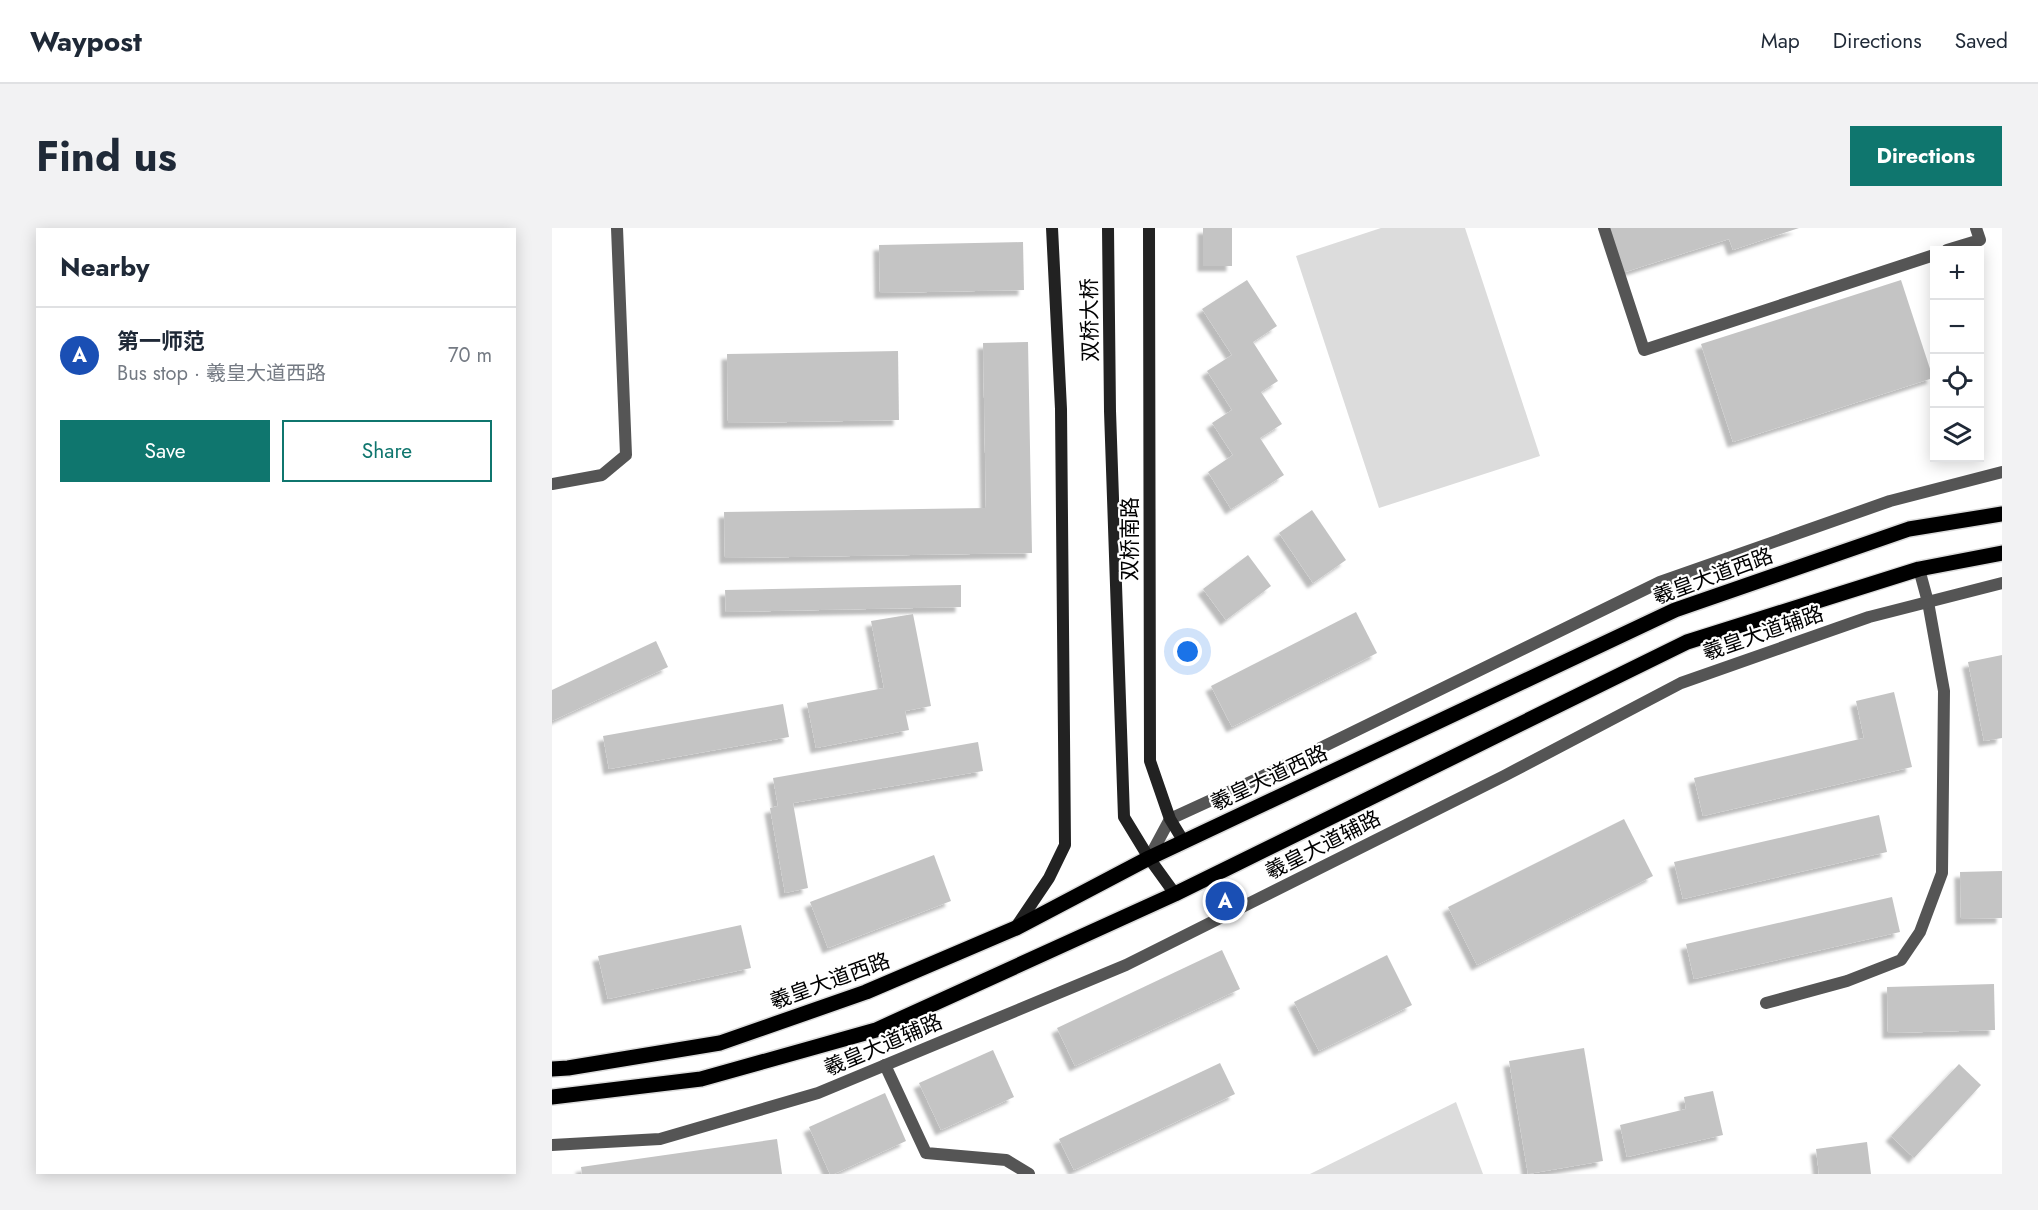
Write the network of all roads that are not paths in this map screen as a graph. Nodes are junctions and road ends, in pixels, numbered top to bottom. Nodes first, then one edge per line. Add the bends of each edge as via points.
1 (617, 228) edge
2 (1052, 228) edge
3 (1108, 228) edge
4 (1149, 228) edge
5 (1604, 228) edge
6 (1976, 228) edge
7 (1960, 246) edge
8 (1930, 257) edge
9 (2002, 472) edge
10 (552, 484) edge
11 (2002, 514) edge
12 (2002, 553) edge
13 (1919, 569) junction
14 (2002, 583) edge
15 (1928, 602) junction
16 (1170, 819) junction
17 (1184, 842) junction
18 (1149, 858) junction
19 (1175, 894) junction
20 (1016, 928) junction
21 (1766, 1003) dead end
22 (885, 1065) junction
23 (552, 1069) edge
24 (552, 1097) edge
25 (552, 1145) edge
26 (1029, 1174) edge

1 - 10 street via 627,455 602,475
2 - 20 street via 1061,409 1065,845
3 - 18 street, 双桥大桥 via 1124,817
4 - 16 street, 双桥南路 via 1150,761
5 - 8 street via 1644,350
6 - 7 street via 1980,240
9 - 16 street via 1890,501 1660,582
11 - 17 main road, 羲皇大道西路 via 1910,529 1676,610
12 - 13 main road
13 - 15 street
13 - 19 main road via 1687,642
14 - 15 street, 羲皇大道辅路
15 - 21 street via 1944,691 1942,873 1920,932 1901,960 1846,981
15 - 22 street, 羲皇大道辅路 via 1869,617 1682,683 1126,965
16 - 17 street, 双桥南路
16 - 18 street
17 - 18 main road, 羲皇大道西路
18 - 19 street, 双桥大桥
18 - 20 main road, 羲皇大道西路
19 - 24 main road via 876,1030 701,1079
20 - 23 main road, 羲皇大道西路 via 866,992 720,1043
22 - 25 street, 羲皇大道辅路 via 818,1093 660,1139
22 - 26 street via 927,1153 1006,1160

